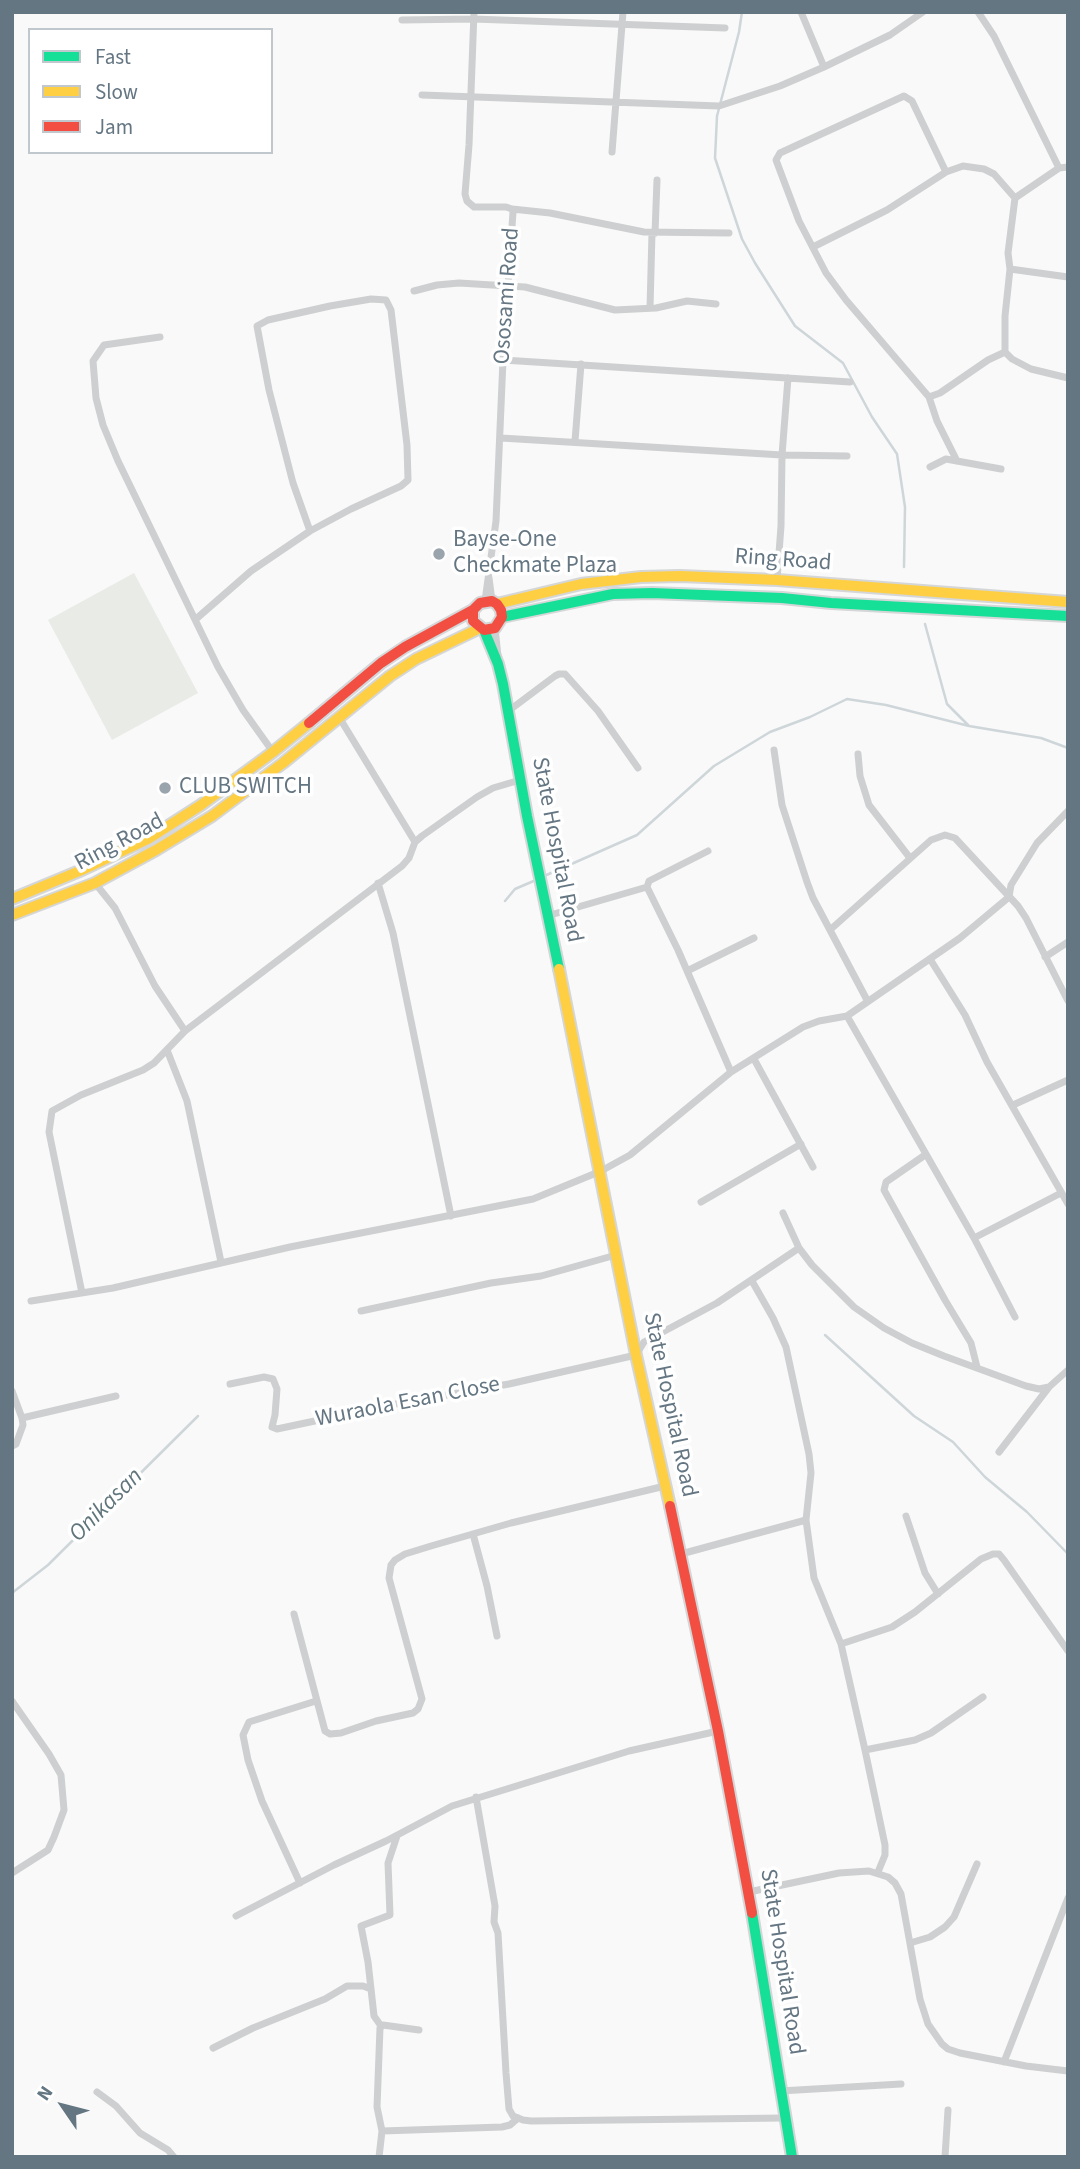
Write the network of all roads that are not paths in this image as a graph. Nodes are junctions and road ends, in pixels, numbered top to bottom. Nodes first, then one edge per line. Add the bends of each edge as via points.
1 (622, 12) edge
2 (801, 12) edge
3 (923, 12) edge
4 (978, 12) edge
5 (473, 15) edge
6 (402, 20) dead end
7 (622, 23) junction
8 (725, 28) dead end
9 (824, 66) junction
10 (422, 95) dead end
11 (471, 98) junction
12 (615, 103) junction
13 (612, 152) dead end
14 (1063, 168) edge
15 (946, 172) junction
16 (657, 180) dead end
17 (1015, 198) junction
18 (512, 209) junction
19 (654, 233) junction
20 (729, 233) dead end
21 (813, 247) junction
22 (1010, 269) junction
23 (1068, 277) edge
24 (508, 286) junction
25 (414, 291) dead end
26 (716, 304) dead end
27 (650, 308) junction
28 (159, 337) dead end
29 (1005, 352) junction
30 (503, 360) junction
31 (581, 364) junction
32 (788, 378) junction
33 (1068, 378) edge
34 (850, 382) dead end
35 (929, 397) junction
36 (501, 438) junction
37 (575, 441) junction
38 (782, 455) junction
39 (847, 456) dead end
40 (957, 461) junction
41 (930, 467) dead end
42 (1001, 469) dead end
43 (310, 531) junction
44 (777, 580) junction
45 (491, 602) junction
46 (1068, 602) edge
47 (473, 610) junction
48 (1068, 616) edge
49 (502, 617) junction
50 (196, 619) junction
51 (486, 629) junction
52 (507, 712) junction
53 (339, 717) junction
54 (774, 750) dead end
55 (273, 752) junction
56 (858, 754) dead end
57 (638, 768) dead end
58 (520, 780) junction
59 (1068, 811) edge
60 (415, 842) junction
61 (708, 851) dead end
62 (910, 858) junction
63 (95, 883) junction
64 (378, 883) junction
65 (647, 887) junction
66 (1009, 897) junction
67 (12, 899) edge
68 (12, 915) edge
69 (547, 916) junction
70 (831, 929) junction
71 (754, 938) dead end
72 (1068, 942) edge
73 (1045, 957) junction
74 (930, 959) junction
75 (687, 971) junction
76 (867, 1000) junction
77 (1068, 1000) edge
78 (847, 1016) junction
79 (185, 1031) junction
80 (167, 1050) junction
81 (754, 1059) junction
82 (731, 1072) junction
83 (1068, 1080) edge
84 (1013, 1105) junction
85 (801, 1144) junction
86 (925, 1155) junction
87 (813, 1167) dead end
88 (601, 1171) junction
89 (1061, 1193) junction
90 (701, 1202) dead end
91 (1068, 1204) edge
92 (783, 1213) dead end
93 (451, 1216) junction
94 (974, 1238) junction
95 (799, 1248) junction
96 (616, 1255) junction
97 (221, 1262) junction
98 (752, 1280) junction
99 (82, 1293) junction
100 (31, 1301) dead end
101 (361, 1311) dead end
102 (1015, 1317) dead end
103 (636, 1355) junction
104 (977, 1367) junction
105 (1068, 1370) edge
106 (230, 1384) dead end
107 (1049, 1387) junction
108 (12, 1391) edge
109 (116, 1396) dead end
110 (22, 1418) junction
111 (12, 1447) edge
112 (999, 1452) dead end
113 (666, 1486) junction
114 (906, 1516) dead end
115 (806, 1520) junction
116 (473, 1534) junction
117 (681, 1554) junction
118 (938, 1594) junction
119 (294, 1614) dead end
120 (497, 1636) dead end
121 (841, 1644) junction
122 (1068, 1651) edge
123 (983, 1697) dead end
124 (12, 1701) edge
125 (316, 1701) junction
126 (718, 1731) junction
127 (865, 1749) junction
128 (476, 1797) junction
129 (397, 1836) junction
130 (976, 1864) dead end
131 (878, 1872) junction
132 (12, 1873) edge
133 (300, 1883) junction
134 (749, 1892) junction
135 (1068, 1898) edge
136 (236, 1916) dead end
137 (910, 1943) junction
138 (370, 1989) junction
139 (381, 2026) junction
140 (419, 2029) dead end
141 (213, 2048) dead end
142 (1004, 2062) junction
143 (1068, 2071) edge
144 (901, 2084) dead end
145 (780, 2091) junction
146 (97, 2092) dead end
147 (948, 2110) dead end
148 (518, 2118) junction
149 (785, 2118) junction
150 (382, 2131) junction
151 (174, 2157) edge
152 (379, 2157) edge
153 (792, 2157) edge
154 (945, 2157) edge

1 - 7 street
2 - 9 street
3 - 9 street via 890,35
4 - 14 street
5 - 6 street
5 - 7 street
5 - 11 street, Ososami Road
7 - 8 street
7 - 12 street
9 - 12 street via 726,105
10 - 11 street
11 - 12 street
11 - 18 street, Ososami Road via 467,201 474,207
12 - 13 street
14 - 17 street
15 - 17 street via 963,166 984,169
15 - 21 street via 887,210
15 - 21 street via 912,101 904,96 780,153 776,163
16 - 19 street
17 - 22 street
18 - 19 street
18 - 24 street, Ososami Road
19 - 20 street
19 - 27 street
21 - 35 street via 846,300
22 - 23 street
22 - 29 street
24 - 25 street via 459,283
24 - 27 street via 543,290 595,307
24 - 30 street, Ososami Road
26 - 27 street via 687,301
28 - 50 street via 104,345 93,360 96,398 118,461
29 - 33 street via 1031,369
29 - 35 street
30 - 31 street
30 - 36 street, Ososami Road
31 - 32 street
31 - 37 street
32 - 34 street
32 - 38 street
35 - 40 street
36 - 37 street
36 - 45 street, Ososami Road via 488,578
37 - 38 street
38 - 39 street
38 - 44 street
40 - 41 street via 946,458
40 - 42 street
43 - 43 street via 293,483 257,326 330,306 386,300 408,445 408,480
43 - 50 street via 251,571
44 - 45 main road, Ring Road via 641,577
44 - 46 main road, Ring Road
45 - 47 main road via 480,603
45 - 49 main road
47 - 51 main road via 473,621
47 - 55 main road, Ring Road via 381,663
48 - 49 main road, Ring Road via 652,593 613,594
49 - 51 main road
50 - 55 street via 236,699
51 - 52 main road, State Hospital Road
51 - 53 main road, Ring Road via 416,659
52 - 57 street via 555,676 565,674
52 - 58 main road, State Hospital Road
53 - 60 street
53 - 63 main road, Ring Road via 212,816
54 - 70 street via 787,823 813,898
55 - 67 main road, Ring Road via 148,839
56 - 62 street via 869,805
58 - 60 street via 477,797
58 - 69 main road, State Hospital Road
59 - 66 street via 1037,843
60 - 64 street via 402,866
61 - 65 street via 649,881
62 - 66 street via 931,840 946,835 955,838
62 - 70 street
63 - 68 main road, Ring Road
63 - 79 street via 115,908 155,986
64 - 79 street
64 - 93 street via 393,933
65 - 69 street
65 - 75 street
66 - 73 street via 1026,918
66 - 74 street
69 - 88 main road, State Hospital Road
70 - 76 street
71 - 75 street
72 - 73 street
73 - 77 street
74 - 76 street
74 - 84 street
75 - 82 street
76 - 78 street
78 - 81 street via 803,1027
78 - 86 street
79 - 80 street
80 - 97 street via 187,1101
80 - 99 street via 143,1070 52,1111 49,1132
81 - 82 street
81 - 85 street
82 - 88 street via 631,1155
83 - 84 street
84 - 89 street
85 - 87 street
85 - 90 street
86 - 94 street
86 - 104 street via 886,1182 884,1190 971,1343
88 - 93 street via 533,1199
88 - 96 main road, State Hospital Road
89 - 91 street
89 - 94 street
92 - 95 street
93 - 97 street
94 - 102 street
95 - 98 street
95 - 104 street via 855,1307 884,1328
96 - 101 street via 541,1276
96 - 103 main road, State Hospital Road
97 - 99 street
98 - 103 street via 644,1342
98 - 115 street via 786,1347 811,1473
99 - 100 street
103 - 106 street, Wuraola Esan Close via 277,1429 272,1427 277,1389 273,1379
103 - 113 main road, State Hospital Road
104 - 107 street via 1026,1386
105 - 107 street
107 - 112 street
108 - 110 street
109 - 110 street
110 - 111 street via 21,1432
113 - 116 street
113 - 117 main road, State Hospital Road
114 - 118 street via 925,1573
115 - 117 street
115 - 121 street via 814,1578
116 - 120 street
116 - 125 street via 405,1554 391,1565 389,1578 422,1699 418,1709 330,1734 322,1726
117 - 126 main road, State Hospital Road
118 - 121 street via 892,1627
118 - 122 street via 981,1559 999,1554
119 - 125 street
121 - 127 street
123 - 127 street via 931,1734
124 - 132 street via 61,1775 64,1810 48,1850
125 - 133 street via 249,1722 243,1735 262,1801
126 - 128 street via 629,1751
126 - 134 main road, State Hospital Road
127 - 131 street via 885,1845
128 - 129 street
128 - 148 street via 498,1933 509,2109
129 - 133 street
129 - 138 street via 388,1863 390,1915 360,1926
130 - 137 street via 945,1927
131 - 134 street via 839,1873
131 - 137 street via 895,1883 901,1894
133 - 136 street
134 - 145 main road, State Hospital Road
135 - 142 street
137 - 142 street via 920,1999 935,2035 948,2049
138 - 139 street via 374,2016
138 - 141 street via 347,1986
139 - 140 street
139 - 150 street via 377,2107
142 - 143 street
144 - 145 street
145 - 149 main road, State Hospital Road
146 - 151 street via 140,2133
147 - 154 street
148 - 149 street
148 - 150 street via 502,2127
149 - 153 main road, State Hospital Road
150 - 152 street

